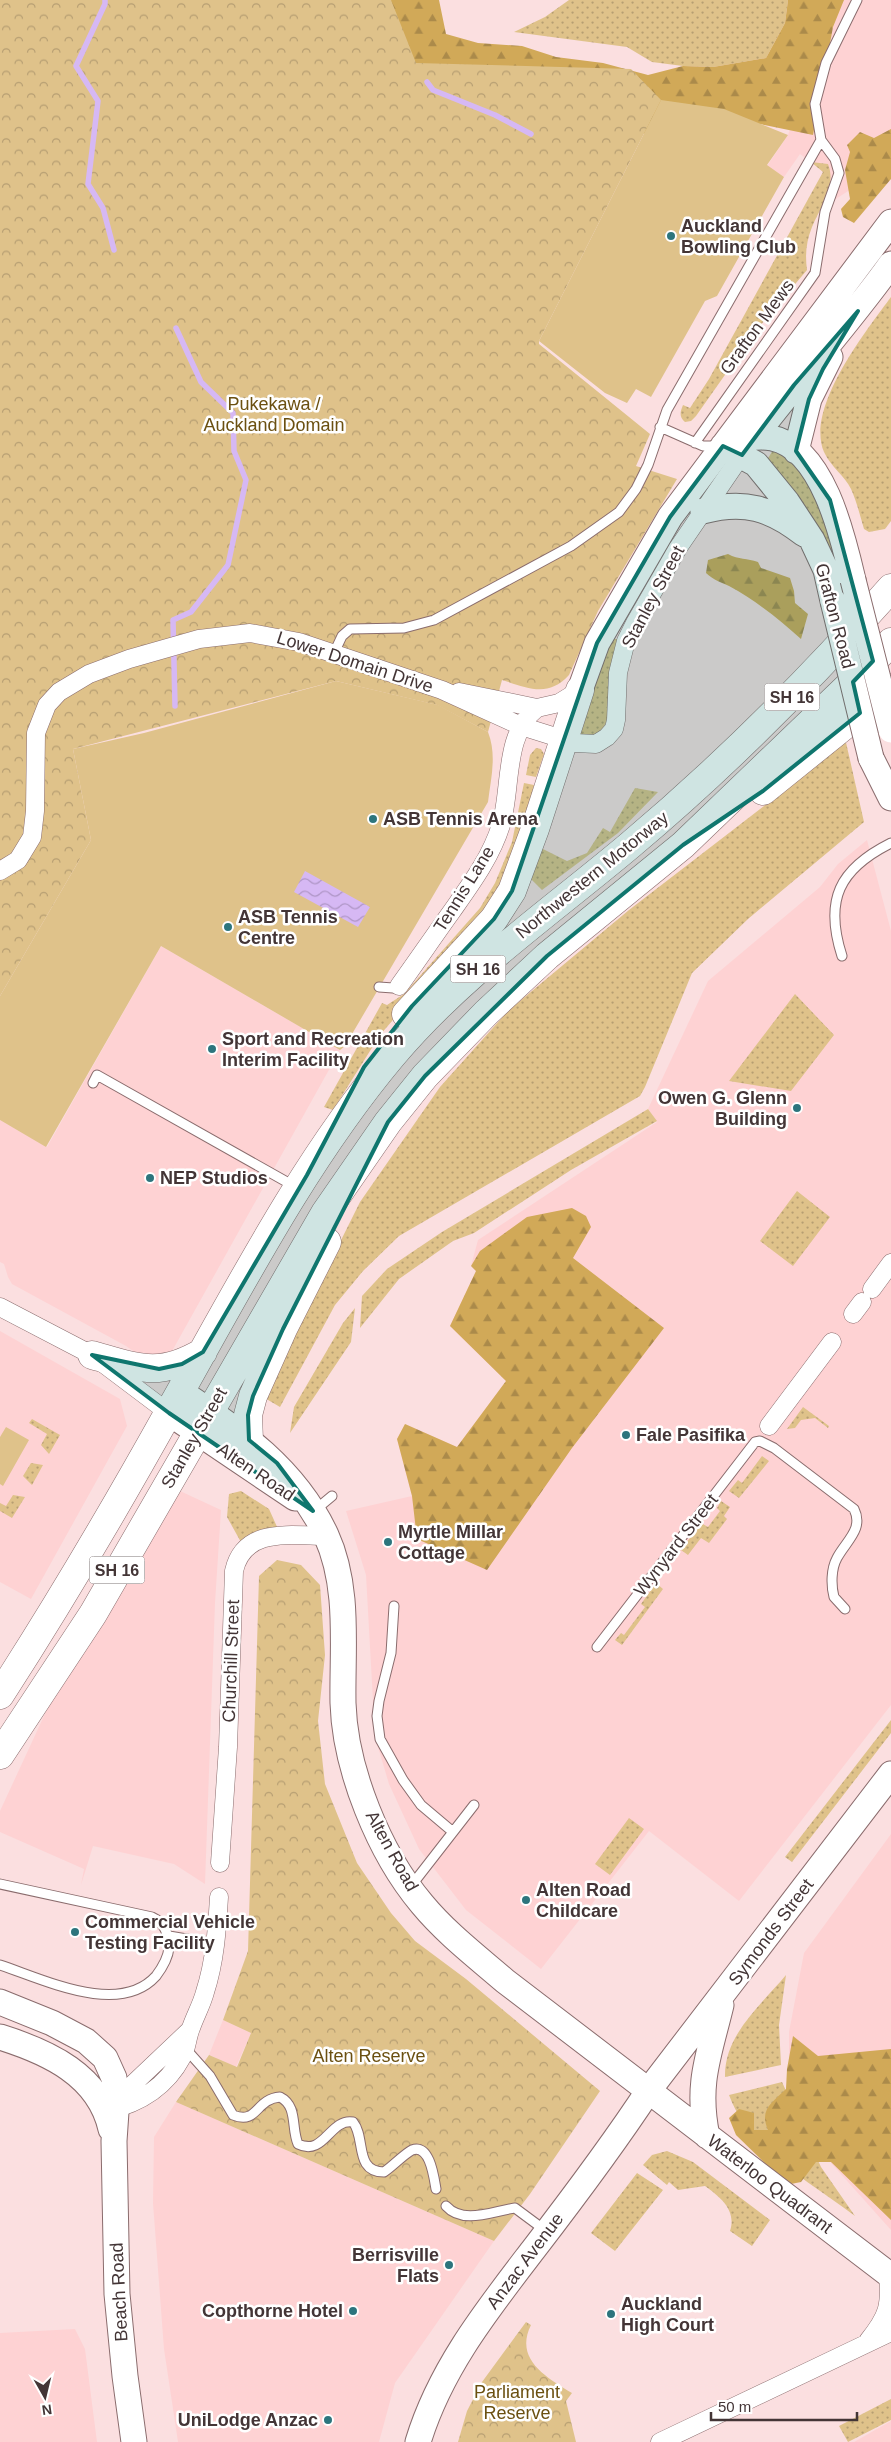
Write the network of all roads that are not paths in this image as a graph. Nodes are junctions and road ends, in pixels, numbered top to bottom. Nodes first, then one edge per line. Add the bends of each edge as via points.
1 (858, 0) edge
2 (820, 140) junction
3 (891, 222) edge
4 (891, 264) edge
5 (858, 311) junction
6 (660, 427) junction
7 (694, 443) junction
8 (740, 446) junction
9 (796, 451) junction
10 (703, 511) junction
11 (812, 540) junction
12 (891, 588) edge
13 (891, 642) edge
14 (334, 653) junction
15 (891, 688) edge
16 (442, 690) junction
17 (580, 690) junction
18 (514, 703) junction
19 (537, 708) junction
20 (521, 726) junction
21 (891, 730) edge
22 (563, 740) junction
23 (891, 798) edge
24 (891, 843) edge
25 (684, 845) junction
26 (0, 871) edge
27 (842, 956) dead end
28 (399, 986) joint
29 (379, 988) dead end
30 (93, 1083) dead end
31 (388, 1122) junction
32 (303, 1182) junction
33 (891, 1263) edge
34 (862, 1302) dead end
35 (0, 1307) edge
36 (832, 1342) dead end
37 (203, 1352) junction
38 (92, 1355) junction
39 (175, 1402) junction
40 (204, 1422) junction
41 (769, 1426) dead end
42 (249, 1441) junction
43 (323, 1504) junction
44 (327, 1536) junction
45 (394, 1606) dead end
46 (845, 1609) dead end
47 (597, 1647) dead end
48 (0, 1695) edge
49 (0, 1755) edge
50 (891, 1774) edge
51 (474, 1805) dead end
52 (453, 1832) junction
53 (220, 1863) dead end
54 (0, 1884) edge
55 (409, 1888) junction
56 (219, 1897) dead end
57 (169, 1936) junction
58 (216, 1944) junction
59 (0, 1965) edge
60 (724, 1995) junction
61 (0, 2002) edge
62 (189, 2031) junction
63 (0, 2036) edge
64 (185, 2048) junction
65 (649, 2090) junction
66 (114, 2105) junction
67 (707, 2136) junction
68 (436, 2189) dead end
69 (446, 2206) dead end
70 (547, 2232) junction
71 (890, 2275) edge
72 (891, 2332) edge
73 (866, 2344) junction
74 (134, 2442) edge
75 (418, 2442) edge
76 (660, 2442) edge

1 - 2 lane, Grafton Mews via 826,63 815,104
2 - 6 lane, Grafton Mews
2 - 7 lane, Grafton Mews via 835,159 839,172 825,212 815,273
3 - 8 main road
4 - 5 main road
5 - 8 main road
5 - 9 main road via 816,384
6 - 7 lane
6 - 14 lane, Grafton Mews via 648,465 636,489 618,512 571,546 434,620 404,628 350,629 342,636
7 - 8 lane
8 - 9 main road, Grafton Road via 772,438
8 - 10 street, Stanley Street
8 - 11 main road, Grafton Road via 775,486
8 - 17 main road, Stanley Street via 670,517 610,617
9 - 21 main road, Grafton Road, bridge via 810,466 830,500
10 - 11 main road via 734,505 767,511
10 - 22 street, Stanley Street via 653,590 626,641 618,673 614,729 596,744
11 - 23 main road, Grafton Road, bridge via 826,570 871,758
12 - 32 highway, Northwestern Motorway / SH 16 via 794,695 685,798 520,933 428,1016 364,1090
13 - 25 highway, Northwestern Motorway / SH 16 via 862,674
14 - 16 street, Lower Domain Drive
14 - 26 street, Lower Domain Drive via 299,642 237,633 188,642 80,677 47,705 36,734 32,837 18,860
15 - 25 highway via 763,791
16 - 18 street, Lower Domain Drive
16 - 20 street, Lower Domain Drive
17 - 19 street, Lower Domain Drive via 559,703
17 - 22 highway
18 - 19 street, Lower Domain Drive
18 - 20 street
19 - 20 street, Tennis Lane
20 - 22 street, Lower Domain Drive
20 - 28 street, Tennis Lane via 510,767 501,824 491,849 475,878
22 - 32 highway via 512,891 494,919 412,1006 364,1068
24 - 27 lane via 865,857 846,876 841,887 835,935
25 - 31 highway, Northwestern Motorway / SH 16 via 547,956 486,1012 425,1076
28 - 29 lane
30 - 32 lane via 98,1075
31 - 40 highway, Stanley Street / SH 16 via 325,1213
31 - 42 highway via 282,1329 253,1396 248,1415
32 - 37 highway, Stanley Street / SH 16
33 - 34 street
35 - 38 street
36 - 41 street
37 - 38 highway via 182,1364 159,1369
37 - 39 highway, Stanley Street / SH 16
38 - 39 street
39 - 40 main road
39 - 48 highway, Stanley Street / SH 16 via 64,1595
40 - 42 main road, Alten Road
40 - 43 main road, Alten Road
40 - 49 highway, Stanley Street / SH 16 via 92,1614
42 - 43 main road, Alten Road
43 - 44 main road, Alten Road
44 - 53 street, Churchill Street via 268,1536 244,1548 237,1557
44 - 55 main road, Alten Road via 342,1602 344,1704 350,1753 368,1811
45 - 52 lane via 391,1653 377,1716 380,1739 421,1804
46 - 47 lane, Wynyard Street via 834,1597 833,1573 836,1558 858,1526 854,1509 765,1441 755,1442
50 - 60 main road, Symonds Street
51 - 52 lane
52 - 55 lane
54 - 57 lane via 152,1917 161,1921
55 - 65 main road, Alten Road via 431,1915 505,1981
56 - 58 street
57 - 58 lane
57 - 59 lane via 168,1954 159,1972 149,1983 121,1994 96,1995
58 - 62 street via 205,1994
60 - 65 main road, Symonds Street
60 - 67 main road via 702,2078 701,2104
61 - 66 main road, Beach Road via 60,2027 91,2045 105,2058 110,2068
62 - 64 street
62 - 66 street
63 - 66 main road, Beach Road via 72,2069 96,2093
64 - 66 street via 182,2057 159,2086 141,2099
64 - 68 lane via 210,2076 233,2115 251,2117 265,2100 280,2097 292,2107 293,2129 298,2144 310,2147 319,2144 345,2122 352,2122 359,2133 364,2162 372,2170 384,2172 418,2149 429,2160
65 - 67 main road, Waterloo Quadrant
65 - 70 main road, Anzac Avenue
66 - 74 main road, Beach Road via 117,2294
67 - 71 main road, Waterloo Quadrant
69 - 70 lane via 452,2213 472,2216 515,2208
70 - 75 main road, Anzac Avenue via 458,2354 439,2387
71 - 73 street via 888,2311
72 - 73 street
73 - 76 street

